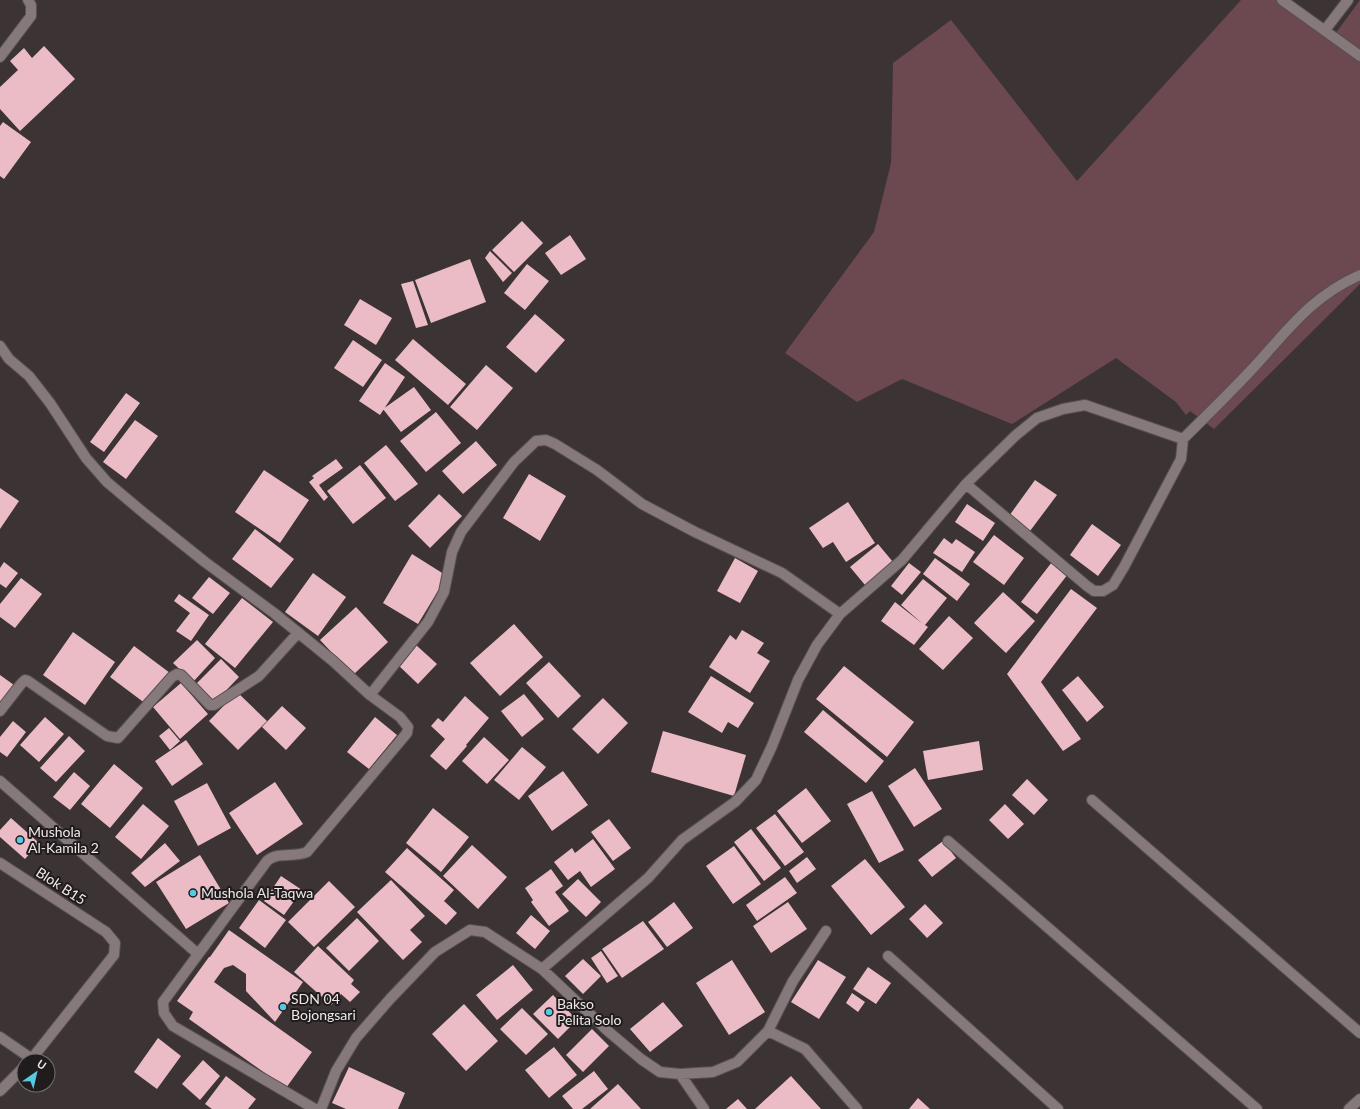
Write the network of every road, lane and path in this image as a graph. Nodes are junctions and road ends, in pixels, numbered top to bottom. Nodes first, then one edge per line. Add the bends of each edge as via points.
1 (28, 0) edge
2 (1282, 0) edge
3 (1348, 0) edge
4 (1325, 30) junction
5 (0, 56) edge
6 (1360, 56) edge
7 (1360, 275) edge
8 (0, 346) edge
9 (1183, 439) junction
10 (966, 484) junction
11 (840, 614) junction
12 (298, 633) junction
13 (370, 695) junction
14 (0, 711) edge
15 (0, 781) edge
16 (1092, 800) dead end
17 (948, 841) dead end
18 (0, 863) edge
19 (826, 931) dead end
20 (198, 954) junction
21 (888, 956) dead end
22 (542, 969) junction
23 (768, 1031) junction
24 (1360, 1033) edge
25 (0, 1037) edge
26 (22, 1053) edge
27 (37, 1053) edge
28 (680, 1074) junction
29 (16, 1075) edge
30 (0, 1091) edge
31 (1360, 1099) edge
32 (315, 1109) edge
33 (321, 1109) edge
34 (704, 1109) edge
35 (857, 1109) edge
36 (1058, 1109) edge
37 (1257, 1109) edge
38 (1349, 1109) edge

1 - 5 street via 31,5 31,16
2 - 4 street
3 - 4 street
4 - 6 street
7 - 9 street via 1315,302
8 - 12 street via 29,376 86,458 107,482
9 - 10 street via 1085,405 1063,409 1037,418
9 - 10 street via 1181,458 1131,554 1113,585 1103,591 1094,591 1087,586
10 - 11 street via 902,560
11 - 13 street via 782,574 642,504 597,470 555,444 546,440 536,441 514,462 461,532 452,552 444,592 428,622
11 - 22 street via 817,645 798,680 756,780 735,802 682,840 648,878
12 - 13 street
12 - 14 street via 259,676 214,705 177,674 118,738 107,736 25,680
13 - 20 street via 400,717 408,727 407,733 307,852 272,856 267,861
15 - 20 street
16 - 24 street
17 - 37 street
18 - 27 street, Blok B15 via 106,932 115,943 114,955
19 - 23 street via 793,981
20 - 32 street via 163,1002 164,1013 173,1026
21 - 36 street
22 - 28 street via 641,1059 660,1072
22 - 33 street via 485,932 470,930 462,933 435,952 356,1038 336,1071
23 - 28 street via 737,1062 713,1072
23 - 35 street via 805,1049
25 - 26 street
28 - 34 street
29 - 30 street
31 - 38 street

